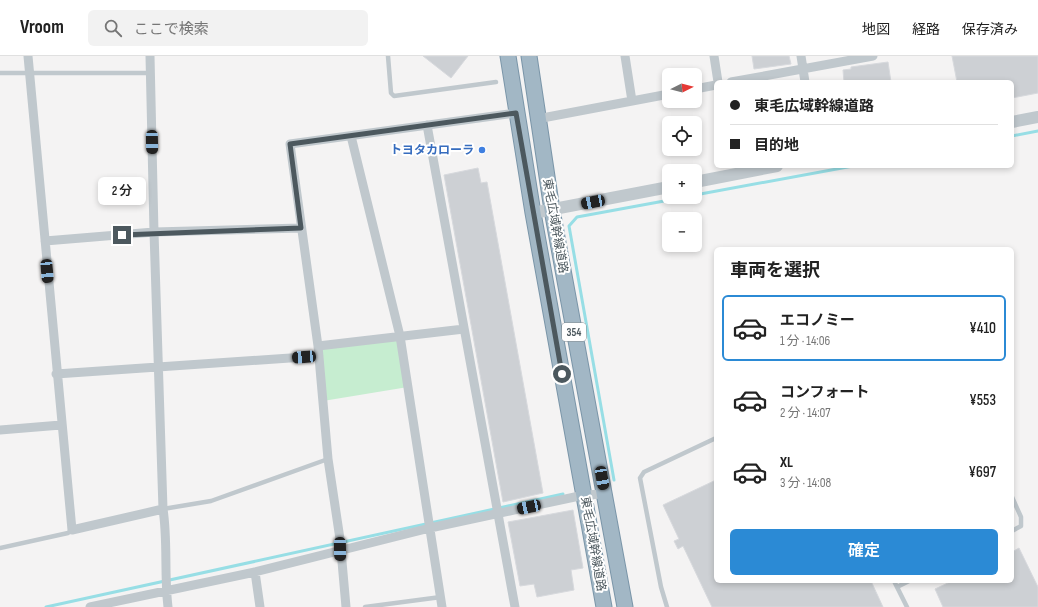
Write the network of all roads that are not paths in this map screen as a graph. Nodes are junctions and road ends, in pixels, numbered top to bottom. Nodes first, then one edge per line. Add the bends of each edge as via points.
1 (28, 56) edge
2 (150, 56) edge
3 (388, 56) edge
4 (508, 56) edge
5 (529, 56) edge
6 (625, 56) edge
7 (714, 56) edge
8 (801, 56) edge
9 (873, 56) edge
10 (803, 69) junction
11 (29, 72) junction
12 (0, 73) edge
13 (151, 74) junction
14 (718, 80) edge
15 (743, 80) edge
16 (805, 80) edge
17 (496, 82) dead end
18 (714, 85) edge
19 (702, 88) edge
20 (662, 95) edge
21 (632, 101) junction
22 (516, 113) junction
23 (1038, 117) edge
24 (537, 119) junction
25 (1014, 122) edge
26 (427, 125) junction
27 (351, 136) junction
28 (767, 168) edge
29 (702, 181) edge
30 (662, 188) edge
31 (552, 210) junction
32 (533, 213) junction
33 (301, 228) junction
34 (154, 232) junction
35 (45, 241) junction
36 (464, 329) junction
37 (400, 336) junction
38 (318, 351) junction
39 (158, 368) junction
40 (56, 374) junction
41 (61, 425) junction
42 (0, 430) edge
43 (714, 439) edge
44 (328, 459) junction
45 (604, 494) junction
46 (584, 495) junction
47 (1014, 502) edge
48 (163, 509) junction
49 (499, 514) junction
50 (430, 528) junction
51 (72, 530) junction
52 (1014, 530) edge
53 (0, 548) edge
54 (340, 549) junction
55 (255, 572) junction
56 (895, 583) edge
57 (905, 583) edge
58 (897, 587) junction
59 (166, 591) junction
60 (441, 597) junction
61 (90, 607) edge
62 (168, 607) edge
63 (260, 607) edge
64 (346, 607) edge
65 (365, 607) edge
66 (442, 607) edge
67 (515, 607) edge
68 (604, 607) edge
69 (625, 607) edge
70 (667, 607) edge
71 (907, 607) edge

1 - 11 street
2 - 13 street
3 - 17 lane via 391,93 394,96
4 - 22 highway, 東毛広域幹線道路 / 354
5 - 24 highway, 東毛広域幹線道路 / 354
6 - 21 street
7 - 14 street
8 - 10 street
9 - 10 street
10 - 15 street
10 - 16 street
11 - 12 lane
11 - 13 lane
11 - 35 street
13 - 34 street
18 - 19 street
20 - 21 street
21 - 24 street
22 - 26 street
22 - 32 highway, 東毛広域幹線道路 / 354
23 - 25 street
24 - 31 highway, 東毛広域幹線道路 / 354
26 - 27 street
26 - 36 street
27 - 33 street via 290,144
27 - 37 street
28 - 29 street
30 - 31 street
31 - 32 street
31 - 45 highway, 東毛広域幹線道路 / 354
32 - 46 highway, 東毛広域幹線道路 / 354
33 - 34 street
33 - 38 street
34 - 35 street
34 - 39 street
35 - 40 street
36 - 37 street
36 - 49 street
37 - 38 street
37 - 50 street
38 - 39 street
38 - 44 street
39 - 40 street
39 - 48 street
40 - 41 street
41 - 42 street
41 - 51 street
43 - 70 lane via 644,472 640,478
44 - 48 lane via 211,501
44 - 54 street
45 - 46 street
45 - 69 highway, 東毛広域幹線道路 / 354
46 - 49 street
46 - 68 highway, 東毛広域幹線道路 / 354
47 - 52 lane via 1022,521 1021,526
48 - 51 street
48 - 59 street via 166,533
49 - 50 street
49 - 67 street
50 - 54 street
50 - 60 street
51 - 53 lane
54 - 55 street
54 - 64 street
55 - 59 street
55 - 63 street
56 - 58 lane
57 - 58 lane
58 - 71 lane
59 - 61 street
59 - 62 street
60 - 65 lane
60 - 66 street

